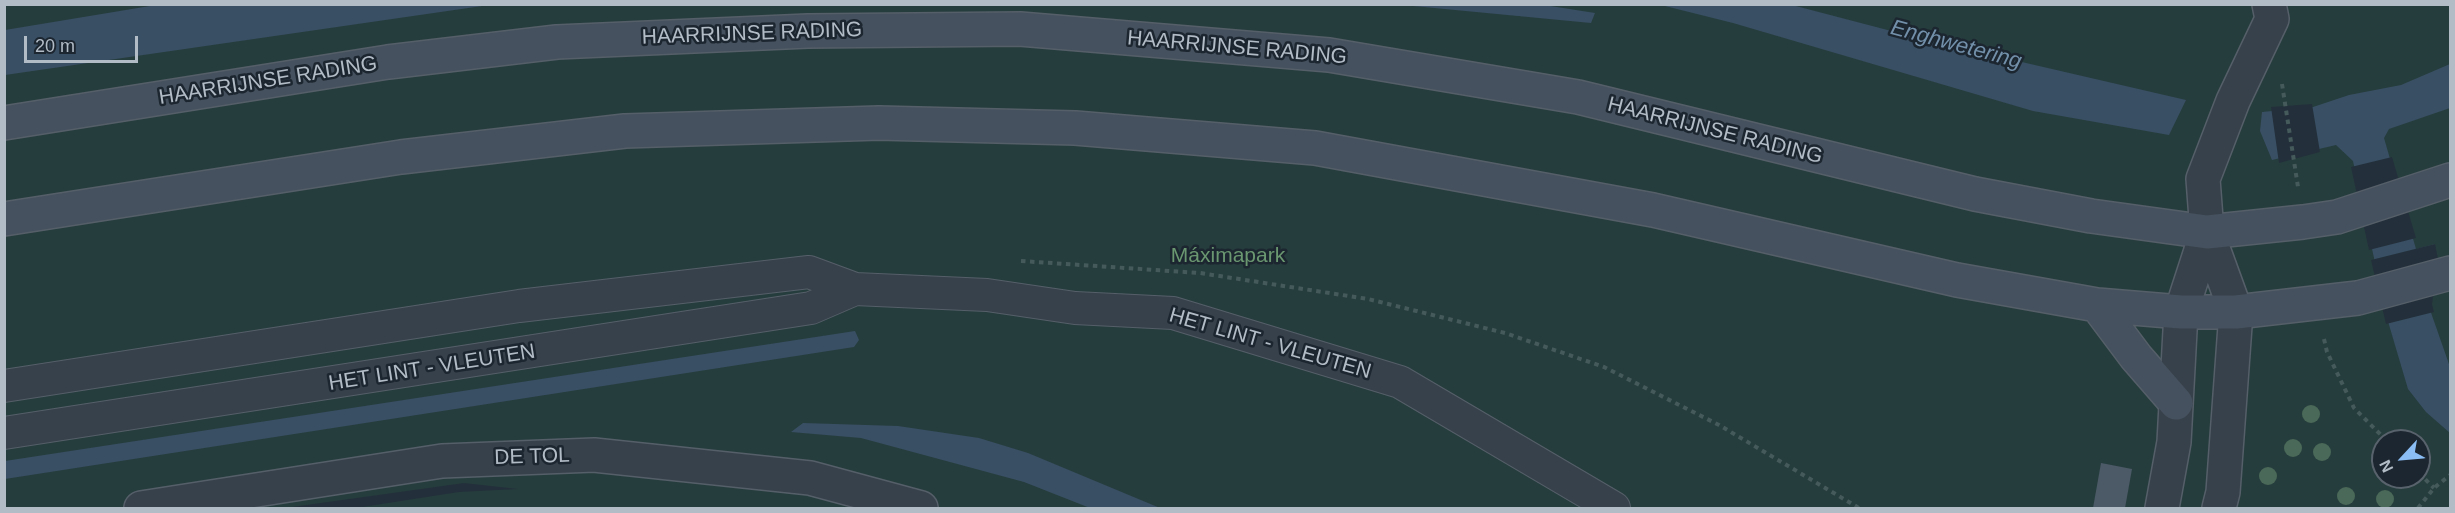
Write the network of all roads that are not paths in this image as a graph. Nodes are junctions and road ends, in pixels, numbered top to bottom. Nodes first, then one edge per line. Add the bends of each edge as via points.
1 (2269, 4) edge
2 (4, 123) edge
3 (2439, 184) edge
4 (4, 219) edge
5 (2206, 232) junction
6 (2446, 274) edge
7 (855, 289) junction
8 (2097, 305) junction
9 (519, 306) junction
10 (2181, 312) junction
11 (2235, 312) junction
12 (525, 354) junction
13 (4, 386) edge
14 (2176, 403) junction
15 (4, 433) edge
16 (141, 508) edge
17 (921, 508) edge
18 (1614, 508) edge
19 (2163, 508) edge
20 (2219, 508) edge

1 - 5 street via 2272,19 2233,101 2203,179
2 - 5 main road, HAARRIJNSE RADING via 388,62 557,42 808,31 1020,29 1363,60 1578,97 1976,194
3 - 5 main road, HAARRIJNSE RADING via 2337,217
4 - 8 main road via 401,157 625,131 879,123 1075,128 1315,148 1653,210 1957,280
5 - 10 street
5 - 11 street
6 - 11 main road via 2358,298
7 - 9 street, HET LINT - VLEUTEN via 809,272
7 - 12 street, HET LINT - VLEUTEN via 811,308
7 - 18 street, HET LINT - VLEUTEN via 987,295 1075,308 1184,316 1400,382
8 - 10 main road
8 - 14 main road
9 - 12 street
9 - 13 street, HET LINT - VLEUTEN
10 - 11 main road
10 - 14 street
11 - 20 street
12 - 15 street, HET LINT - VLEUTEN
14 - 19 street
16 - 17 street, DE TOL via 442,461 594,455 810,478

